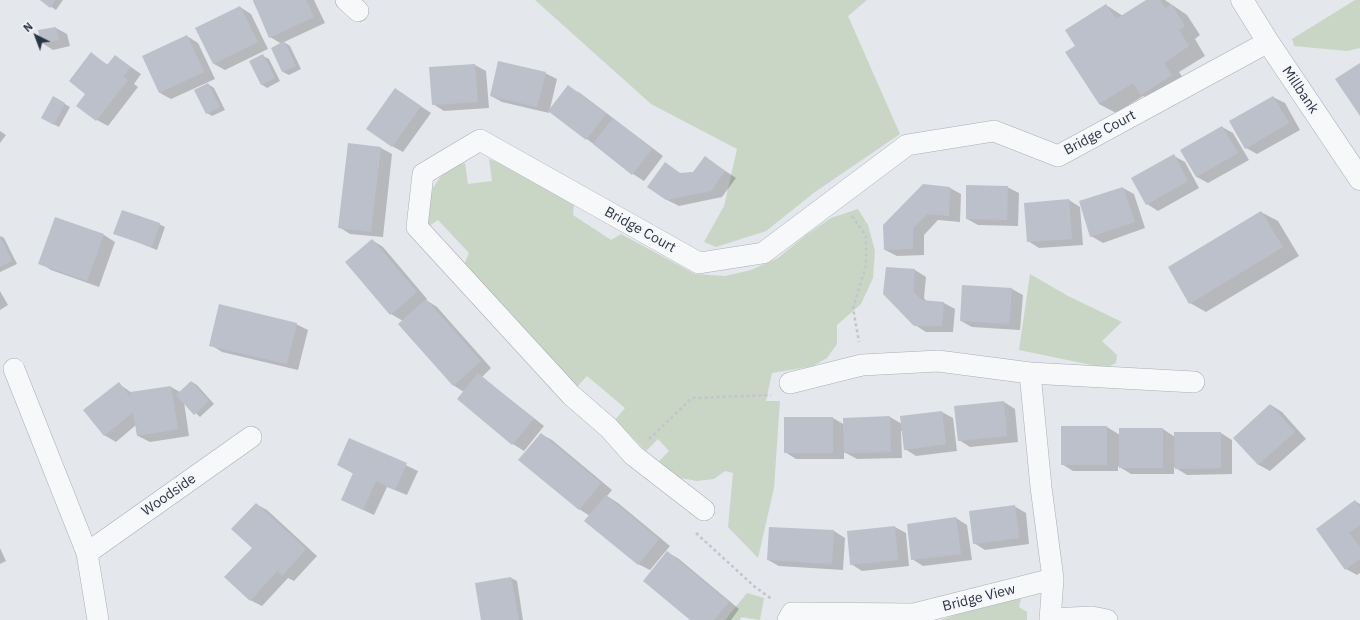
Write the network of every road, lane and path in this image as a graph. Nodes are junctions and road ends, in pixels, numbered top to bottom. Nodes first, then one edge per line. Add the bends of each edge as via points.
1 (1242, 0) edge
2 (1268, 42) junction
3 (1360, 179) edge
4 (838, 197) junction
5 (862, 365) junction
6 (14, 369) dead end
7 (1030, 373) junction
8 (1194, 382) dead end
9 (790, 383) dead end
10 (251, 437) dead end
11 (704, 510) dead end
12 (87, 553) junction
13 (1053, 579) junction
14 (98, 620) edge
15 (788, 620) edge
16 (1050, 620) edge
17 (1107, 620) edge

1 - 2 street, Millbank
2 - 3 street, Millbank
2 - 4 street, Bridge Court via 1058,156 994,131 907,145
4 - 5 path via 866,236 866,266 853,308
4 - 11 street, Bridge Court via 763,253 699,263 480,140 423,174 417,227 571,395 609,428 633,455
5 - 7 street via 938,361
5 - 9 street
6 - 12 street
7 - 8 street
7 - 13 street via 1040,487
10 - 12 street, Woodside
12 - 14 street
13 - 15 street, Bridge View via 914,614 792,613
13 - 16 street
16 - 17 street via 1092,617

